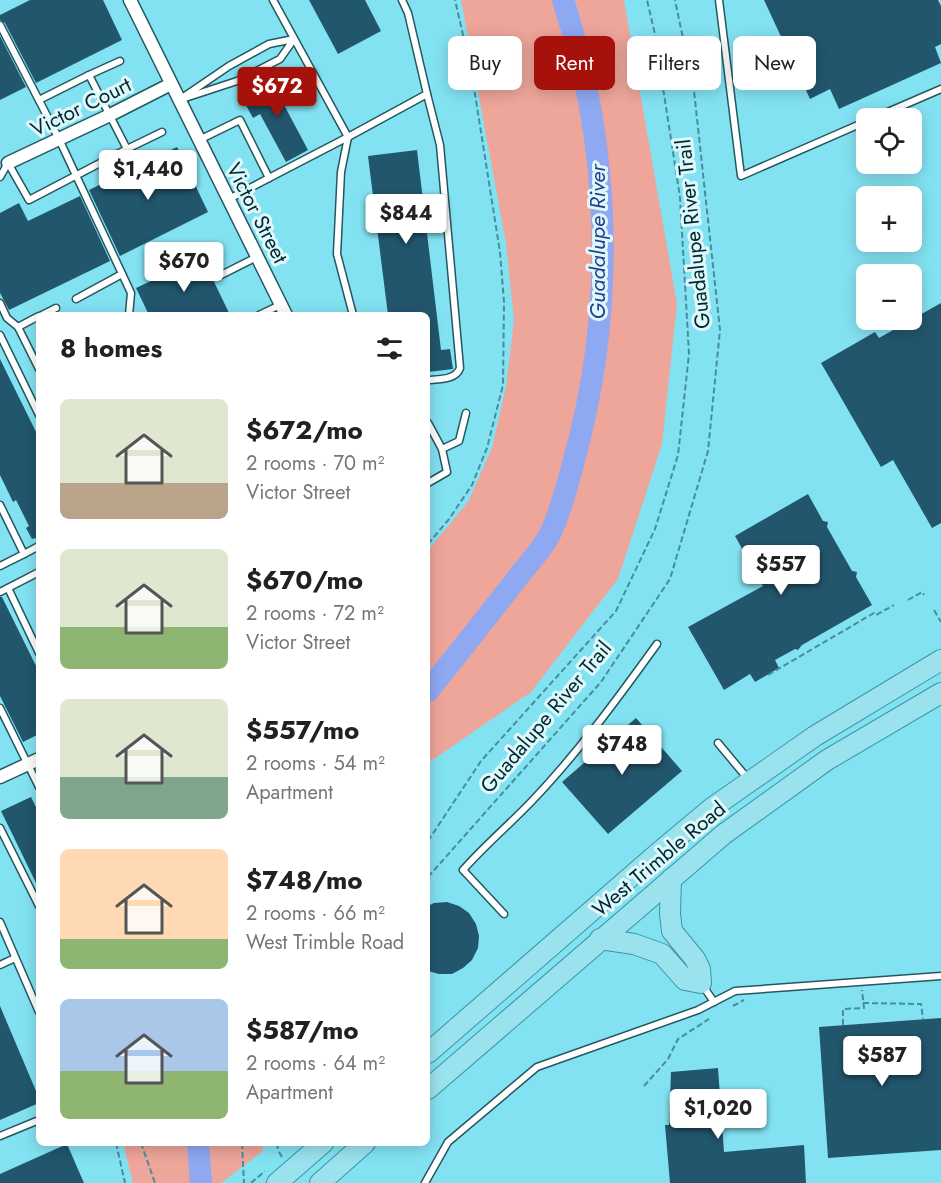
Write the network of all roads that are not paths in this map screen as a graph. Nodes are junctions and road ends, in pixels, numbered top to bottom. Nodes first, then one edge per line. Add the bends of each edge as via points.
1 (130, 0) edge
2 (273, 0) edge
3 (402, 0) edge
4 (719, 0) edge
5 (0, 25) edge
6 (294, 39) junction
7 (120, 61) dead end
8 (89, 75) junction
9 (171, 84) junction
10 (941, 89) edge
11 (427, 94) junction
12 (39, 100) junction
13 (179, 100) junction
14 (897, 108) edge
15 (110, 116) junction
16 (856, 126) edge
17 (162, 132) dead end
18 (348, 137) junction
19 (59, 140) junction
20 (199, 140) junction
21 (128, 149) junction
22 (4, 163) edge
23 (76, 176) junction
24 (0, 177) edge
25 (269, 178) junction
26 (229, 200) junction
27 (257, 257) junction
28 (122, 274) junction
29 (219, 276) dead end
30 (76, 299) dead end
31 (0, 303) edge
32 (56, 308) dead end
33 (284, 310) edge
34 (48, 312) edge
35 (129, 312) edge
36 (352, 312) edge
37 (36, 318) edge
38 (18, 327) junction
39 (0, 335) edge
40 (36, 352) edge
41 (32, 354) junction
42 (36, 363) edge
43 (430, 380) edge
44 (36, 409) edge
45 (466, 414) dead end
46 (430, 427) edge
47 (442, 449) junction
48 (430, 482) edge
49 (0, 506) edge
50 (36, 548) edge
51 (24, 554) junction
52 (0, 566) edge
53 (36, 574) edge
54 (8, 588) junction
55 (0, 592) edge
56 (657, 644) dead end
57 (36, 647) edge
58 (941, 660) edge
59 (941, 693) edge
60 (0, 708) edge
61 (718, 743) dead end
62 (34, 761) edge
63 (1, 774) edge
64 (750, 781) junction
65 (0, 828) edge
66 (671, 879) junction
67 (36, 900) edge
68 (504, 914) dead end
69 (0, 922) edge
70 (600, 939) junction
71 (687, 949) junction
72 (15, 958) junction
73 (670, 964) junction
74 (0, 965) edge
75 (941, 976) edge
76 (701, 983) junction
77 (714, 1002) junction
78 (36, 1005) edge
79 (430, 1051) edge
80 (430, 1087) edge
81 (36, 1121) edge
82 (0, 1136) edge
83 (318, 1146) edge
84 (362, 1146) edge
85 (272, 1176) edge
86 (320, 1183) edge
87 (425, 1183) edge

1 - 9 street, Victor Street
2 - 6 lane
3 - 11 lane
4 - 16 lane via 741,176
5 - 12 lane
6 - 13 lane via 269,44
6 - 13 lane via 280,59 237,81
6 - 18 lane
7 - 8 lane
8 - 12 lane
8 - 15 lane
9 - 13 street, Victor Street
9 - 15 street, Victor Court
10 - 14 lane
11 - 18 lane
11 - 43 lane via 440,145 460,368 454,376
12 - 19 lane
13 - 20 street, Victor Street
15 - 19 street, Victor Court
15 - 21 lane
17 - 21 lane
18 - 25 lane
18 - 36 lane via 337,254
19 - 22 street, Victor Court
19 - 23 lane
20 - 25 lane via 240,120
20 - 26 street, Victor Street
21 - 23 lane
22 - 23 lane via 29,200
22 - 24 lane
23 - 28 lane
25 - 26 lane
26 - 27 street, Victor Street
27 - 29 lane
27 - 33 street, Victor Street
28 - 30 lane
28 - 35 lane via 131,293
31 - 38 lane via 7,318
32 - 34 lane
37 - 38 lane
38 - 41 lane
39 - 44 lane
40 - 41 lane
41 - 42 lane
45 - 47 lane via 459,441
46 - 47 lane
47 - 48 lane via 447,472
49 - 51 lane
50 - 51 lane
51 - 52 lane
53 - 54 lane
54 - 55 lane
54 - 57 lane
56 - 68 lane via 612,706 532,802 463,870
58 - 64 main road, West Trimble Road via 815,736
59 - 66 main road, West Trimble Road via 827,760 724,834
60 - 62 lane
61 - 64 lane
62 - 63 street
64 - 79 main road, West Trimble Road via 658,853
65 - 67 lane
66 - 70 main road, West Trimble Road
66 - 71 main road via 672,931
69 - 72 lane
70 - 73 main road via 662,954
70 - 80 main road, West Trimble Road
71 - 73 main road
71 - 76 main road via 700,969
72 - 74 lane
72 - 78 lane
73 - 76 main road via 685,980
75 - 77 lane via 735,991
76 - 77 lane
77 - 87 lane via 537,1067 448,1142
81 - 82 lane
83 - 85 main road
84 - 86 main road

